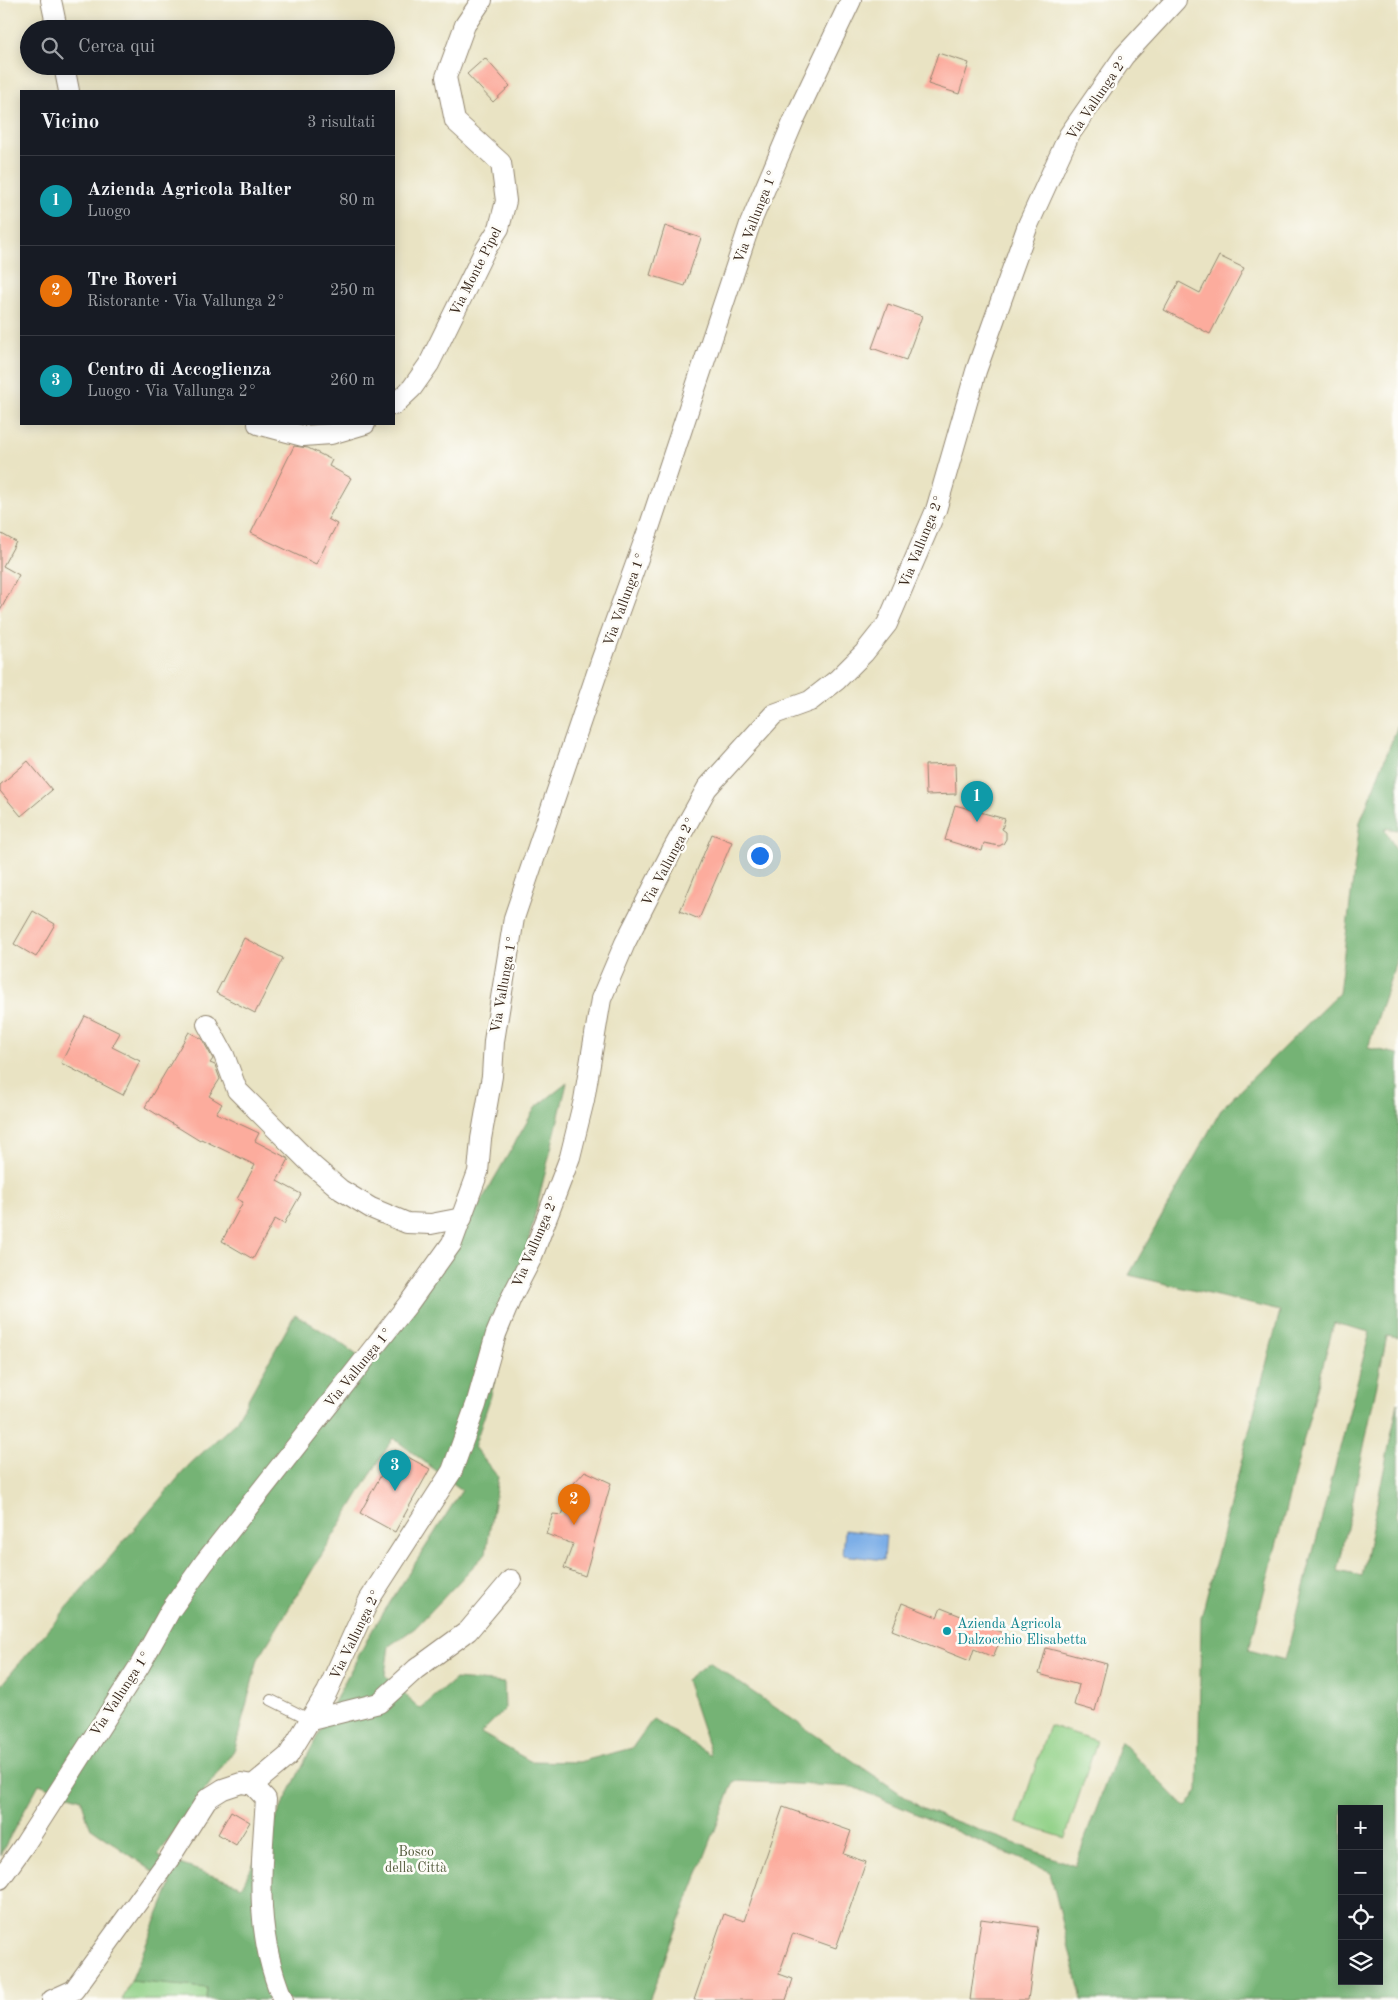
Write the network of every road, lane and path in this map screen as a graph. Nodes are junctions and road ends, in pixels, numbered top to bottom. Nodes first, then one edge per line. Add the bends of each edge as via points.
1 (51, 0) edge
2 (482, 0) edge
3 (851, 0) edge
4 (1176, 0) edge
5 (55, 20) edge
6 (66, 75) edge
7 (69, 90) edge
8 (395, 404) edge
9 (262, 425) edge
10 (362, 425) edge
11 (207, 1024) dead end
12 (462, 1218) junction
13 (511, 1580) dead end
14 (271, 1700) dead end
15 (311, 1720) junction
16 (253, 1785) junction
17 (0, 1879) edge
18 (75, 1995) edge
19 (52, 2000) edge
20 (283, 2000) edge

1 - 5 street
2 - 8 street, Via Monte Pipel via 465,25 446,77 454,122 502,163 506,201 499,228 429,364 412,388
3 - 12 street, Via Vallunga 1° via 794,120 750,224 514,918 494,1041 478,1172
4 - 15 street, Via Vallunga 2° via 1124,56 1069,135 1028,225 976,371 936,510 887,624 837,680 810,701 774,714 707,788 625,943 601,1000 584,1100 570,1157 531,1259 510,1298 496,1334 476,1405 452,1471 369,1600
6 - 7 street
9 - 10 street via 303,436 331,434
11 - 12 street via 224,1055 237,1090 341,1190 407,1223 431,1224
12 - 17 street, Via Vallunga 1° via 452,1243 409,1303 204,1562
13 - 15 street via 468,1631 416,1669 379,1703
14 - 15 lane
15 - 16 street, Via Vallunga 2° via 288,1756
16 - 18 street via 241,1783 223,1789 207,1800
16 - 20 street via 266,1799 260,1886 264,1938
18 - 19 street

